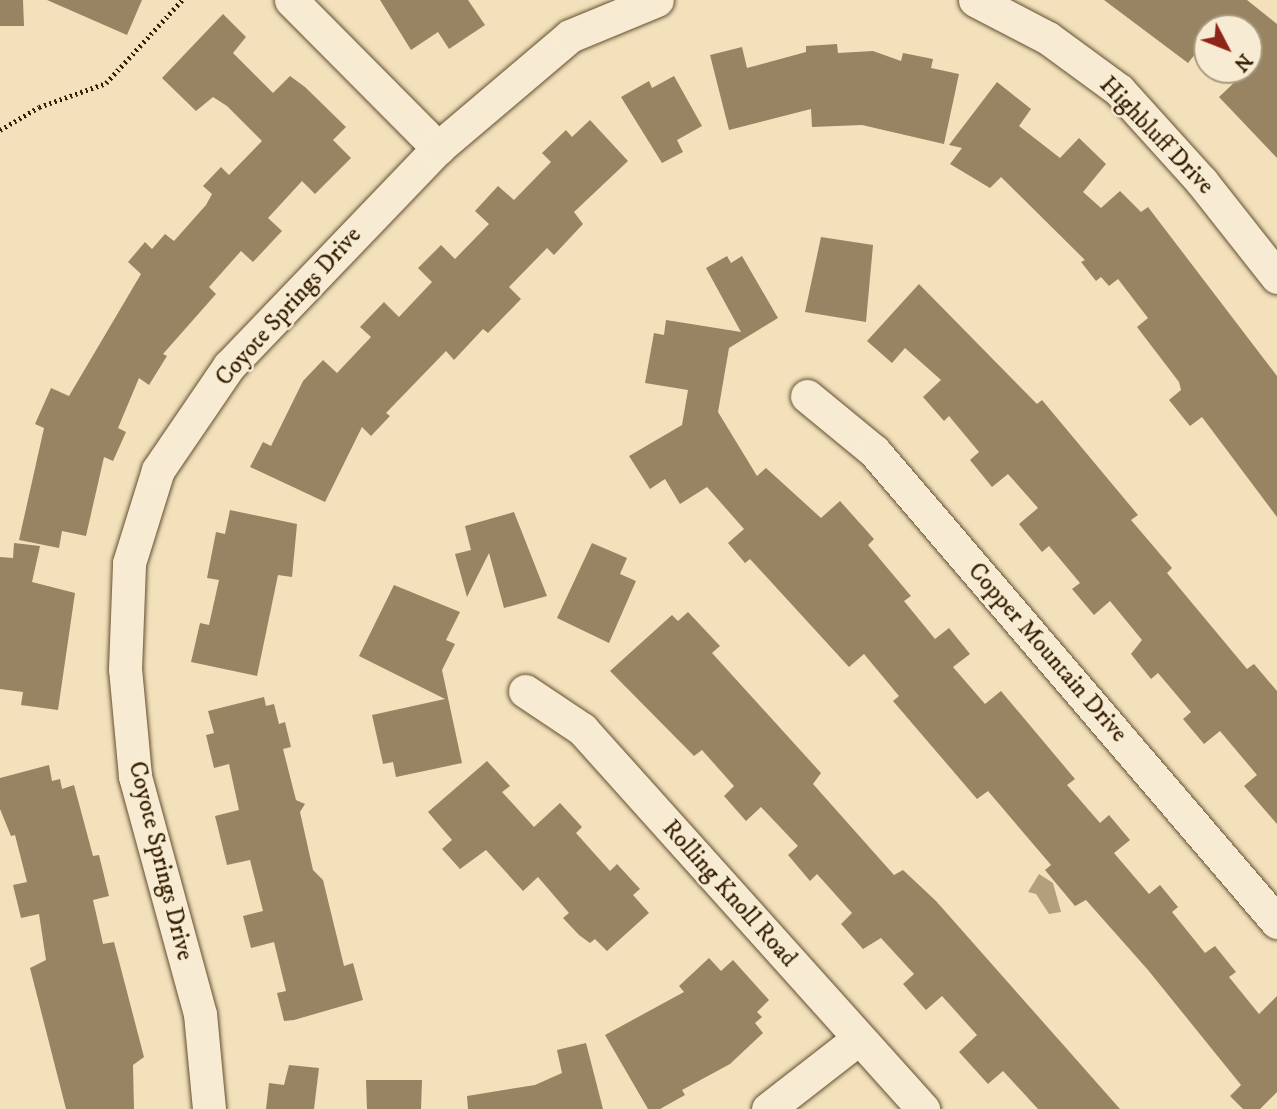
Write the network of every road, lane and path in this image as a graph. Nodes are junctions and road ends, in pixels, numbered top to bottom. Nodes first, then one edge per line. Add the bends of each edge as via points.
1 (182, 0) edge
2 (290, 0) edge
3 (657, 0) edge
4 (975, 0) edge
5 (0, 130) edge
6 (438, 148) junction
7 (1277, 277) edge
8 (807, 396) dead end
9 (525, 691) dead end
10 (1277, 922) edge
11 (858, 1039) junction
12 (209, 1109) edge
13 (768, 1109) edge
14 (923, 1109) edge

1 - 5 path via 106,83 39,107
2 - 6 street
3 - 6 street, Coyote Springs Drive via 570,36
4 - 7 street, Highbluff Drive via 1048,38 1119,90 1202,182
6 - 12 street, Coyote Springs Drive via 229,366 158,470 129,564 125,669 135,776 200,1014
8 - 10 street, Copper Mountain Drive via 874,451
9 - 11 street, Rolling Knoll Road via 582,729
11 - 13 street
11 - 14 street, Rolling Knoll Road

